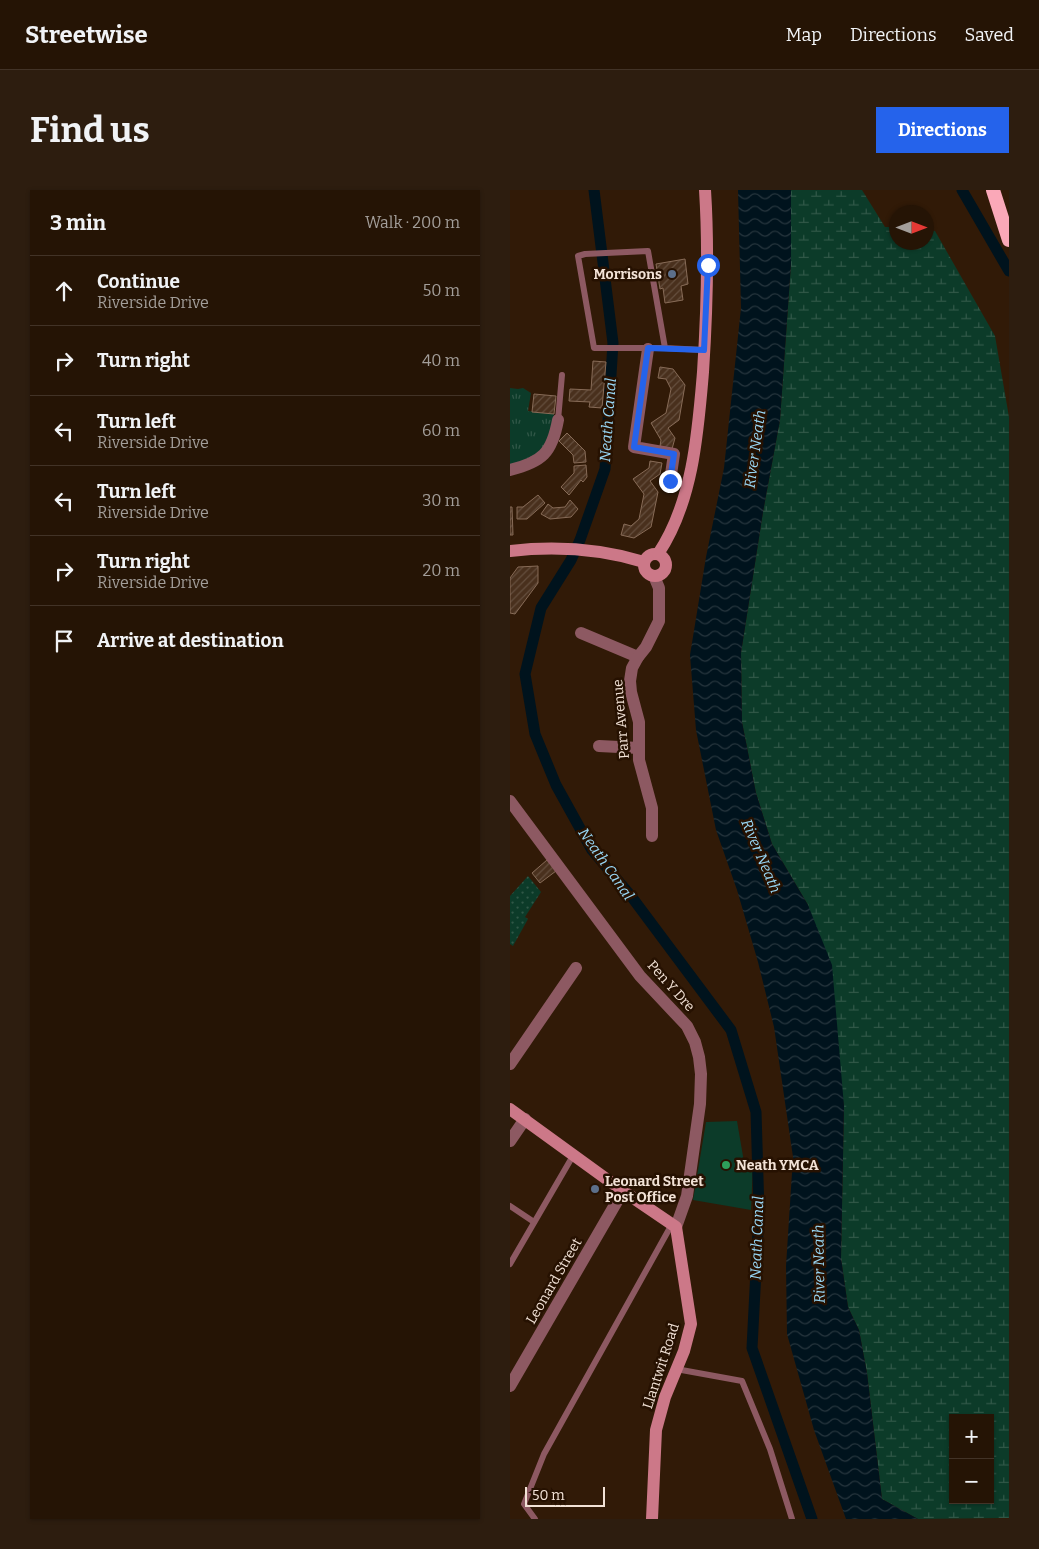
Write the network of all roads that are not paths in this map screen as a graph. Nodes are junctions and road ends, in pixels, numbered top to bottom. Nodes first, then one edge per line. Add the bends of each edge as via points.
1 (705, 190) edge
2 (993, 190) edge
3 (1009, 240) edge
4 (648, 348) junction
5 (665, 348) junction
6 (704, 350) junction
7 (562, 375) dead end
8 (558, 420) joint
9 (510, 470) edge
10 (670, 481) dead end
11 (510, 551) edge
12 (658, 554) junction
13 (644, 562) junction
14 (654, 576) junction
15 (581, 633) dead end
16 (638, 657) junction
17 (599, 746) dead end
18 (639, 748) junction
19 (510, 801) edge
20 (652, 836) dead end
21 (576, 968) dead end
22 (510, 1064) edge
23 (510, 1109) edge
24 (525, 1119) junction
25 (510, 1141) edge
26 (574, 1154) junction
27 (623, 1191) junction
28 (510, 1206) edge
29 (534, 1222) junction
30 (674, 1225) junction
31 (510, 1264) edge
32 (676, 1370) junction
33 (510, 1386) edge
34 (535, 1519) edge
35 (652, 1519) edge
36 (792, 1519) edge

1 - 6 main road via 708,265
2 - 3 highway
4 - 5 lane
4 - 5 lane via 594,348 578,256 648,251
4 - 10 street via 634,447 674,454
5 - 6 lane
6 - 12 main road via 697,429 682,507
7 - 8 lane
8 - 9 street via 556,433 543,456 534,463
11 - 13 main road via 537,548 617,554
12 - 13 main road via 651,554
12 - 14 main road via 664,558 666,568 662,574
13 - 14 main road via 645,569
14 - 16 street, Parr Avenue via 659,588 659,621
15 - 16 street
16 - 18 street, Parr Avenue via 630,680 639,722
17 - 18 street
18 - 20 street, Parr Avenue via 639,760 652,808
19 - 30 street, Pen Y Dre via 640,976 687,1026 695,1042 701,1074 700,1104 687,1196
21 - 22 street
23 - 24 main road
24 - 25 street
24 - 26 main road
26 - 27 main road
26 - 29 lane
27 - 30 main road
27 - 33 street, Leonard Street
28 - 29 lane
29 - 31 lane
30 - 32 main road, Llantwit Road via 691,1324
30 - 34 lane via 544,1454 524,1504
32 - 35 main road, Llantwit Road via 656,1430
32 - 36 lane via 742,1381 770,1449

